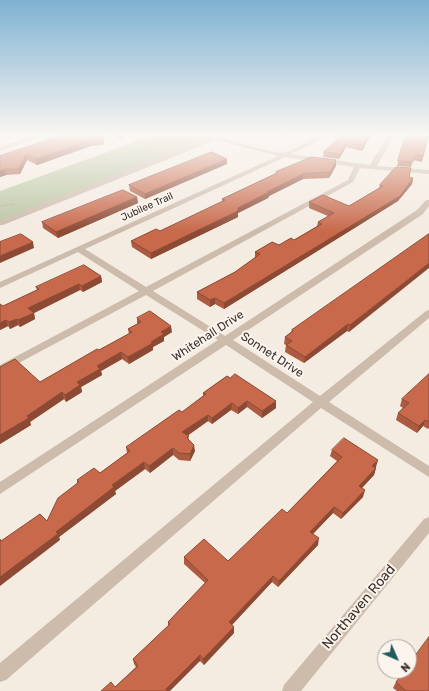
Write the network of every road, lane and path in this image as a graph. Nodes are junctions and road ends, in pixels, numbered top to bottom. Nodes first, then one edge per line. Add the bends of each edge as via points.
1 (138, 167) edge
2 (258, 167) edge
3 (357, 167) edge
4 (361, 167) edge
5 (372, 168) joint
6 (429, 172) edge
7 (429, 202) edge
8 (0, 223) edge
9 (79, 249) junction
10 (0, 285) edge
11 (145, 290) junction
12 (429, 313) edge
13 (225, 340) junction
14 (0, 369) edge
15 (321, 402) junction
16 (429, 472) edge
17 (0, 489) edge
18 (429, 522) edge
19 (0, 674) edge
20 (290, 691) edge

1 - 8 street
2 - 9 street, Jubilee Trail
3 - 11 street via 351,181
4 - 5 street
5 - 6 street
7 - 13 street, Whitehall Drive via 420,212
9 - 10 street, Jubilee Trail
9 - 11 street, Sonnet Drive
11 - 13 street, Sonnet Drive
11 - 14 street
12 - 15 street
13 - 15 street, Sonnet Drive
13 - 17 street, Whitehall Drive
15 - 16 street, Sonnet Drive
15 - 19 street
18 - 20 street, Northaven Road

